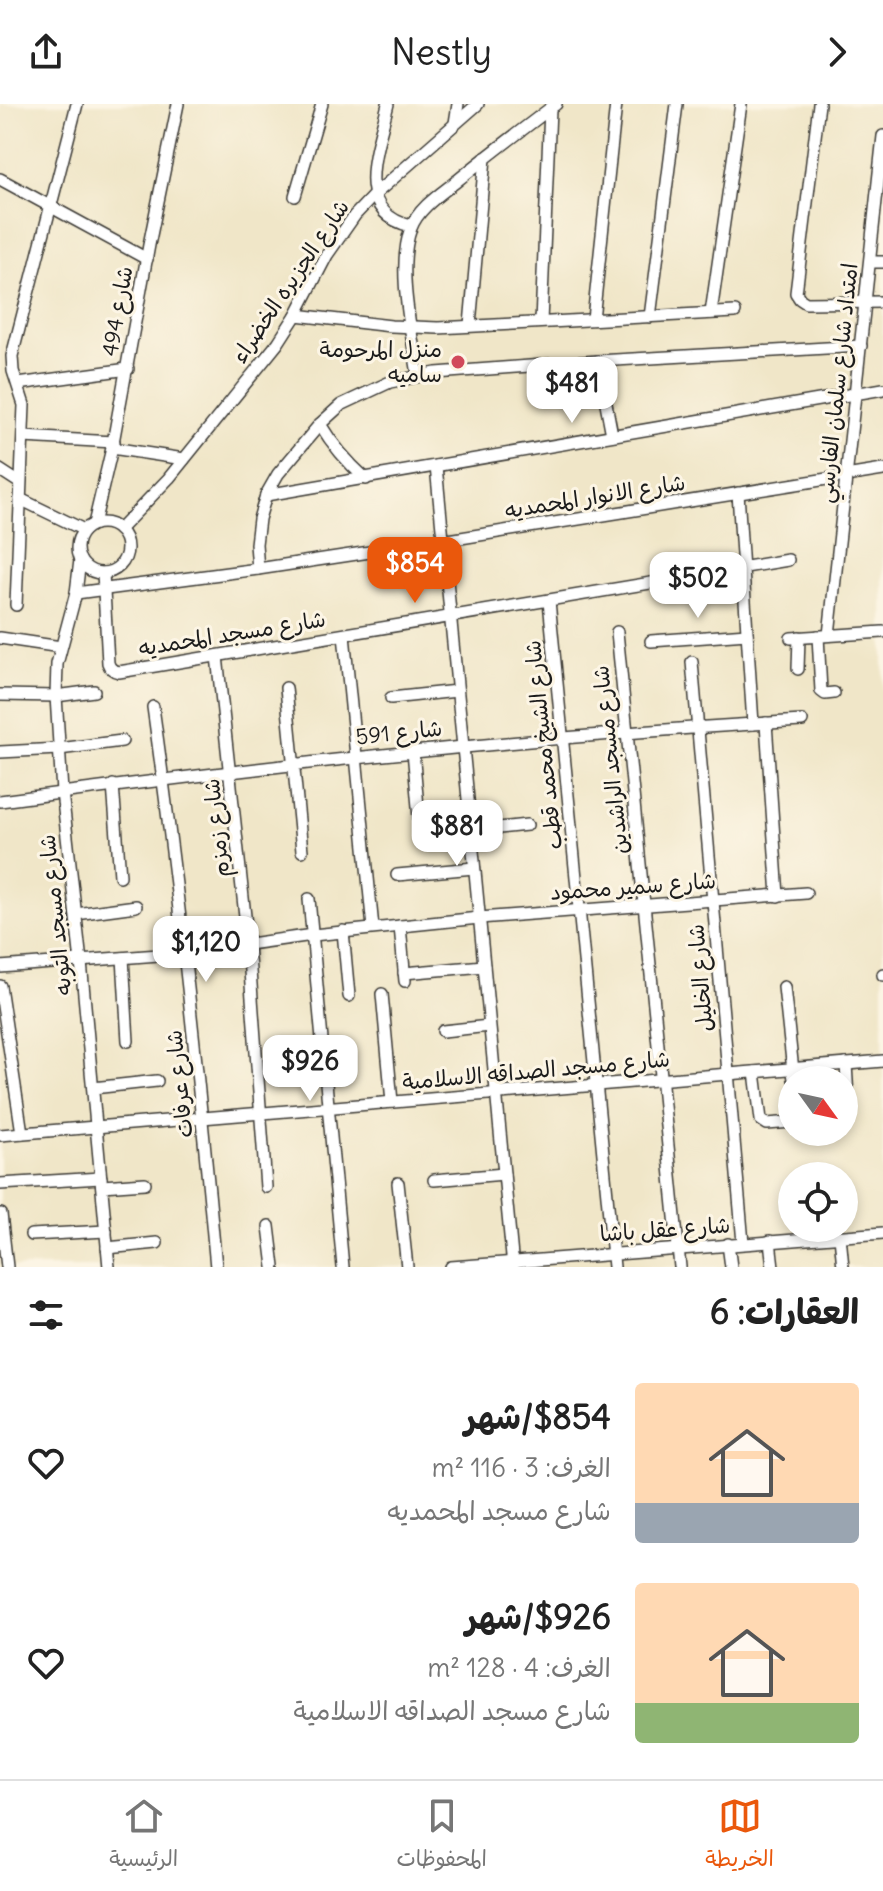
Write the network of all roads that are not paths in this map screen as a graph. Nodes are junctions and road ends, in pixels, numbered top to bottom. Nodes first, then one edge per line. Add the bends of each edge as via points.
1 (77, 104) edge
2 (178, 104) edge
3 (322, 104) edge
4 (388, 104) edge
5 (458, 104) edge
6 (478, 104) edge
7 (616, 104) edge
8 (677, 104) edge
9 (741, 104) edge
10 (819, 104) edge
11 (553, 106) edge
12 (455, 123) junction
13 (883, 136) edge
14 (485, 158) junction
15 (0, 179) edge
16 (374, 195) junction
17 (295, 196) dead end
18 (51, 206) junction
19 (411, 226) junction
20 (147, 259) junction
21 (877, 262) edge
22 (866, 302) junction
23 (883, 302) edge
24 (735, 312) dead end
25 (711, 313) junction
26 (296, 315) junction
27 (650, 317) junction
28 (593, 319) junction
29 (541, 322) junction
30 (470, 325) junction
31 (411, 328) junction
32 (861, 346) junction
33 (598, 361) junction
34 (128, 369) junction
35 (418, 375) junction
36 (18, 384) junction
37 (883, 389) edge
38 (855, 393) junction
39 (320, 424) junction
40 (612, 435) junction
41 (23, 437) junction
42 (113, 445) junction
43 (184, 459) junction
44 (436, 466) junction
45 (0, 470) edge
46 (883, 470) edge
47 (847, 474) junction
48 (366, 479) junction
49 (20, 483) junction
50 (738, 493) junction
51 (266, 495) junction
52 (20, 499) junction
53 (89, 527) junction
54 (119, 530) junction
55 (442, 541) junction
56 (80, 560) junction
57 (788, 560) dead end
58 (743, 567) junction
59 (258, 569) junction
60 (103, 573) junction
61 (104, 590) junction
62 (76, 593) junction
63 (549, 601) junction
64 (16, 605) dead end
65 (450, 617) junction
66 (617, 632) dead end
67 (883, 632) edge
68 (747, 634) junction
69 (344, 635) junction
70 (823, 636) junction
71 (0, 638) edge
72 (651, 641) dead end
73 (61, 647) junction
74 (217, 656) junction
75 (692, 662) dead end
76 (798, 669) dead end
77 (286, 688) dead end
78 (94, 691) dead end
79 (457, 691) junction
80 (834, 693) dead end
81 (0, 695) edge
82 (56, 696) junction
83 (391, 698) dead end
84 (153, 707) dead end
85 (802, 721) dead end
86 (766, 723) junction
87 (753, 724) junction
88 (697, 727) junction
89 (627, 732) junction
90 (563, 737) junction
91 (122, 741) dead end
92 (463, 746) junction
93 (59, 749) junction
94 (413, 751) junction
95 (0, 752) edge
96 (356, 757) junction
97 (294, 764) junction
98 (231, 771) junction
99 (163, 779) junction
100 (113, 785) junction
101 (62, 792) junction
102 (0, 801) edge
103 (527, 825) dead end
104 (420, 829) dead end
105 (471, 831) junction
106 (302, 851) dead end
107 (474, 868) junction
108 (397, 875) dead end
109 (120, 876) dead end
110 (806, 893) dead end
111 (778, 896) junction
112 (309, 899) dead end
113 (713, 901) junction
114 (136, 906) dead end
115 (644, 906) junction
116 (580, 910) junction
117 (76, 914) junction
118 (479, 918) junction
119 (400, 926) junction
120 (373, 928) junction
121 (343, 931) junction
122 (313, 935) junction
123 (248, 944) junction
124 (185, 953) junction
125 (123, 958) junction
126 (81, 962) junction
127 (484, 966) junction
128 (0, 967) edge
129 (0, 986) edge
130 (784, 987) dead end
131 (382, 994) dead end
132 (349, 996) dead end
133 (489, 1026) junction
134 (443, 1031) dead end
135 (128, 1041) dead end
136 (883, 1061) edge
137 (846, 1064) joint
138 (792, 1066) edge
139 (835, 1066) edge
140 (755, 1072) junction
141 (778, 1073) edge
142 (728, 1074) junction
143 (0, 1076) edge
144 (14, 1076) junction
145 (661, 1080) junction
146 (157, 1081) dead end
147 (597, 1085) junction
148 (93, 1088) junction
149 (495, 1093) junction
150 (392, 1102) junction
151 (328, 1107) junction
152 (262, 1113) junction
153 (203, 1118) junction
154 (778, 1123) edge
155 (97, 1126) junction
156 (22, 1133) junction
157 (0, 1135) edge
158 (504, 1174) junction
159 (434, 1180) dead end
160 (101, 1182) junction
161 (145, 1183) dead end
162 (398, 1183) dead end
163 (0, 1184) edge
164 (266, 1187) dead end
165 (1, 1214) edge
166 (269, 1226) dead end
167 (106, 1231) junction
168 (883, 1233) edge
169 (31, 1235) dead end
170 (858, 1235) edge
171 (778, 1240) edge
172 (770, 1241) junction
173 (841, 1242) edge
174 (157, 1243) dead end
175 (743, 1243) junction
176 (728, 1244) junction
177 (107, 1248) junction
178 (678, 1248) junction
179 (613, 1254) junction
180 (568, 1262) edge
181 (513, 1264) edge
182 (7, 1267) edge
183 (109, 1267) edge
184 (216, 1267) edge
185 (274, 1267) edge
186 (343, 1267) edge
187 (407, 1267) edge
188 (451, 1267) edge
189 (614, 1267) edge
190 (680, 1267) edge
191 (731, 1267) edge
192 (773, 1267) edge
193 (843, 1267) edge

1 - 18 street
2 - 20 street, شارع 494
3 - 17 street
4 - 16 street via 374,166
5 - 12 street
6 - 12 street, شارع الجزيره الخضراء
7 - 28 street
8 - 27 street
9 - 25 street
10 - 22 street via 796,293 806,303
11 - 14 street
11 - 29 street
12 - 16 street, شارع الجزيره الخضراء
13 - 21 street, امتداد شارع سلمان الفارسي
14 - 19 street via 431,202
14 - 30 street
15 - 18 street
16 - 19 street via 388,216
16 - 26 street, شارع الجزيره الخضراء via 327,255
18 - 20 street
18 - 36 street via 12,356
19 - 31 street via 404,273
20 - 34 street, شارع 494
21 - 22 street, امتداد شارع سلمان الفارسي
22 - 23 street
22 - 32 street, امتداد شارع سلمان الفارسي
24 - 25 street
25 - 27 street
26 - 31 street
26 - 43 street, شارع الجزيره الخضراء
27 - 28 street
28 - 29 street
29 - 30 street
30 - 31 street
31 - 35 street
32 - 33 street
32 - 38 street, امتداد شارع سلمان الفارسي
33 - 35 street
33 - 40 street
34 - 36 street
34 - 42 street, شارع 494
35 - 39 street via 341,405
36 - 41 street via 24,405
37 - 38 street
38 - 40 street
38 - 47 street, امتداد شارع سلمان الفارسي
39 - 48 street
39 - 51 street
40 - 44 street
41 - 42 street
41 - 49 street
42 - 43 street
42 - 53 street, شارع 494
43 - 54 street, شارع الجزيره الخضراء
44 - 48 street
44 - 55 street
45 - 49 street
46 - 47 street, شارع الانوار المحمديه
47 - 50 street, شارع الانوار المحمديه
47 - 70 street, امتداد شارع سلمان الفارسي
48 - 51 street
49 - 52 street
50 - 55 street, شارع الانوار المحمديه
50 - 58 street
51 - 59 street via 257,531
52 - 53 street
52 - 64 street
53 - 54 street via 103,523
53 - 56 street via 77,542
54 - 60 street via 125,557 114,570
55 - 59 street, شارع الانوار المحمديه
55 - 65 street
56 - 60 street via 86,568
56 - 62 street, شارع مسجد التوبه
57 - 58 street, شارع مسجد المحمديه
58 - 63 street, شارع مسجد المحمديه
58 - 68 street
59 - 61 street, شارع الانوار المحمديه
60 - 61 street, شارع مسجد المحمديه
61 - 62 street, شارع الانوار المحمديه
61 - 74 street, شارع مسجد المحمديه via 108,663 114,671
62 - 73 street, شارع مسجد التوبه
63 - 65 street, شارع مسجد المحمديه
63 - 90 street, شارع الشيخ محمد قطب
65 - 69 street, شارع مسجد المحمديه
65 - 79 street
66 - 89 street, شارع مسجد الراشدين
67 - 70 street
68 - 72 street
68 - 87 street
69 - 74 street, شارع مسجد المحمديه
69 - 96 street
70 - 76 street via 795,638
70 - 80 street, امتداد شارع سلمان الفارسي via 821,691
71 - 73 street
73 - 82 street, شارع مسجد التوبه
74 - 98 street, شارع زمزم
75 - 88 street, شارع الخليل
77 - 97 street
78 - 82 street
79 - 83 street
79 - 92 street
81 - 82 street
82 - 93 street, شارع مسجد التوبه
84 - 99 street, شارع عرفات
85 - 86 street, شارع 591
86 - 87 street, شارع 591
86 - 111 street
87 - 88 street, شارع 591
88 - 89 street, شارع 591
88 - 113 street, شارع الخليل
89 - 90 street, شارع 591
89 - 115 street, شارع مسجد الراشدين
90 - 92 street, شارع 591
90 - 116 street, شارع الشيخ محمد قطب
91 - 93 street
92 - 94 street, شارع 591
92 - 105 street
93 - 95 street
93 - 101 street, شارع مسجد التوبه
94 - 96 street, شارع 591
94 - 104 street
96 - 97 street, شارع 591
96 - 120 street
97 - 98 street, شارع 591
97 - 106 street
98 - 99 street, شارع 591
98 - 123 street, شارع زمزم
99 - 100 street, شارع 591
99 - 124 street, شارع عرفات
100 - 101 street, شارع 591
100 - 109 street
101 - 102 street, شارع 591
101 - 117 street, شارع مسجد التوبه
103 - 105 street
105 - 107 street
107 - 108 street
107 - 118 street
110 - 111 street, شارع سمير محمود
111 - 113 street, شارع سمير محمود
112 - 122 street
113 - 115 street, شارع سمير محمود
113 - 142 street, شارع الخليل
114 - 117 street
115 - 116 street, شارع سمير محمود
115 - 145 street, شارع مسجد الراشدين
116 - 118 street, شارع سمير محمود
116 - 147 street, شارع الشيخ محمد قطب
117 - 126 street, شارع مسجد التوبه
118 - 119 street, شارع سمير محمود
118 - 127 street
119 - 120 street, شارع سمير محمود
119 - 127 street via 405,977
120 - 121 street, شارع سمير محمود
121 - 122 street, شارع سمير محمود
121 - 132 street
122 - 123 street, شارع سمير محمود
122 - 151 street
123 - 124 street, شارع سمير محمود
123 - 152 street, شارع زمزم
124 - 125 street, شارع سمير محمود
124 - 153 street, شارع عرفات
125 - 126 street, شارع سمير محمود
125 - 135 street
126 - 128 street, شارع سمير محمود
126 - 148 street, شارع مسجد التوبه
127 - 133 street
129 - 144 street
130 - 138 street
131 - 150 street
133 - 134 street
133 - 149 street
136 - 137 street, شارع مسجد الصداقه الاسلامية
137 - 139 street, شارع مسجد الصداقه الاسلامية
140 - 141 street, شارع مسجد الصداقه الاسلامية
140 - 142 street, شارع مسجد الصداقه الاسلامية
140 - 154 street via 761,1120
142 - 145 street, شارع مسجد الصداقه الاسلامية
142 - 175 street, شارع الخليل
143 - 144 street
144 - 156 street
145 - 147 street, شارع مسجد الصداقه الاسلامية
145 - 178 street, شارع مسجد الراشدين
146 - 148 street
147 - 149 street, شارع مسجد الصداقه الاسلامية
147 - 179 street, شارع الشيخ محمد قطب
148 - 155 street, شارع مسجد التوبه
149 - 150 street, شارع مسجد الصداقه الاسلامية
149 - 158 street
150 - 151 street, شارع مسجد الصداقه الاسلامية
151 - 152 street, شارع مسجد الصداقه الاسلامية
151 - 186 street
152 - 153 street, شارع مسجد الصداقه الاسلامية
152 - 164 street, شارع زمزم
153 - 155 street, شارع مسجد الصداقه الاسلامية
153 - 184 street, شارع عرفات
155 - 156 street, شارع مسجد الصداقه الاسلامية
155 - 160 street, شارع مسجد التوبه
156 - 157 street, شارع مسجد الصداقه الاسلامية
158 - 159 street
158 - 181 street
160 - 161 street
160 - 163 street
160 - 167 street, شارع مسجد التوبه
162 - 187 street
165 - 182 street
166 - 185 street
167 - 169 street
167 - 177 street, شارع مسجد التوبه
168 - 170 street, شارع عقل باشا
171 - 172 street, شارع عقل باشا
172 - 175 street, شارع عقل باشا
172 - 192 street
173 - 193 street
174 - 177 street
175 - 176 street, شارع عقل باشا
176 - 178 street, شارع عقل باشا
176 - 191 street
177 - 183 street, شارع مسجد التوبه
178 - 179 street, شارع عقل باشا
178 - 190 street, شارع مسجد الراشدين
179 - 180 street, شارع عقل باشا
179 - 189 street, شارع الشيخ محمد قطب
180 - 181 street, شارع عقل باشا
181 - 188 street, شارع عقل باشا

